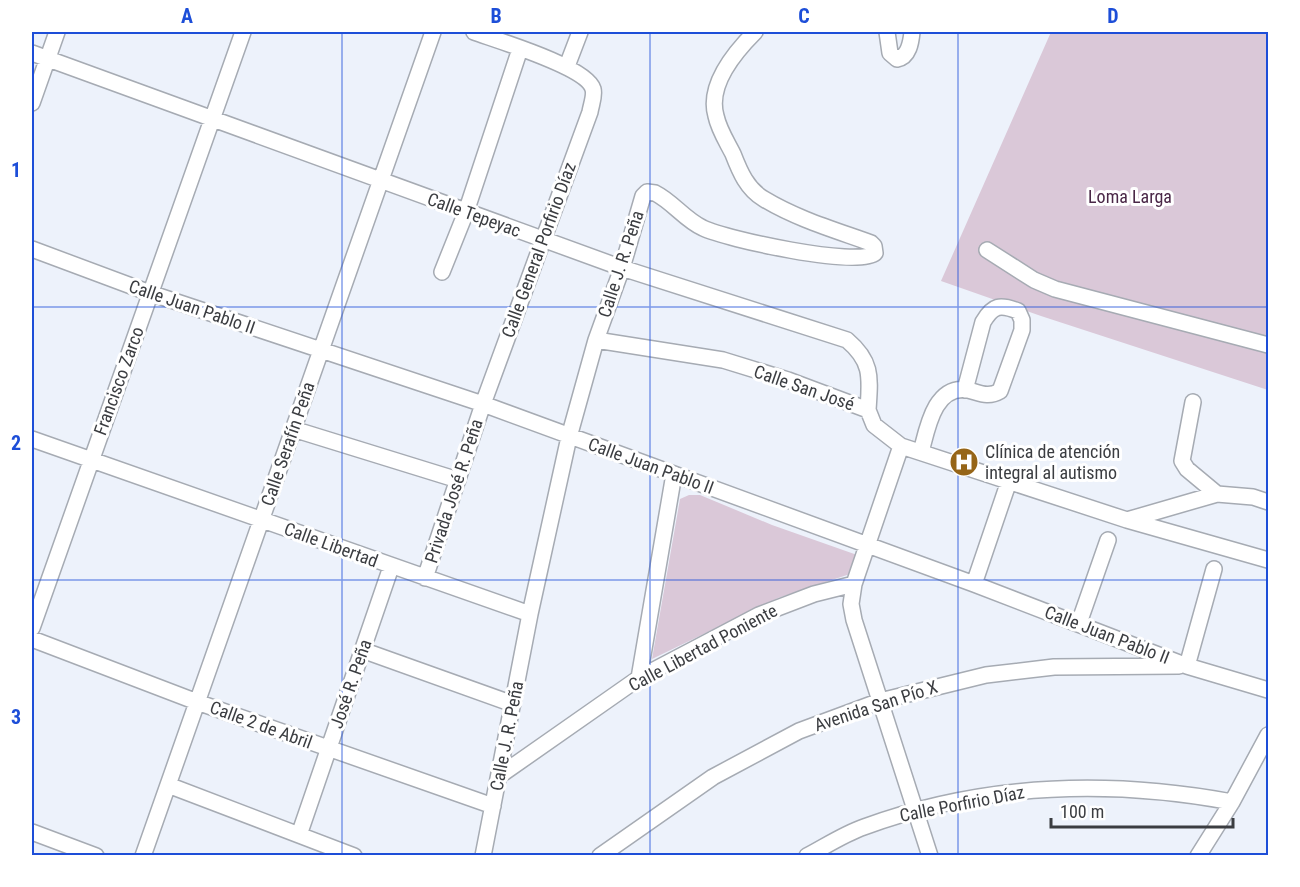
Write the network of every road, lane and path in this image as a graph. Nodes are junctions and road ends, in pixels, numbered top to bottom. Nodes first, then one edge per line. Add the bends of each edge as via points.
1 (57, 32) edge
2 (243, 32) edge
3 (432, 32) edge
4 (474, 32) edge
5 (580, 32) edge
6 (755, 32) edge
7 (887, 32) edge
8 (912, 32) edge
9 (520, 49) junction
10 (32, 53) edge
11 (47, 59) junction
12 (567, 66) junction
13 (32, 103) edge
14 (211, 119) junction
15 (381, 181) junction
16 (466, 212) junction
17 (543, 240) junction
18 (32, 249) edge
19 (987, 250) dead end
20 (622, 268) junction
21 (442, 272) dead end
22 (150, 293) junction
23 (596, 339) junction
24 (1269, 345) edge
25 (321, 351) junction
26 (964, 390) junction
27 (1193, 402) dead end
28 (483, 404) junction
29 (868, 410) junction
30 (293, 429) junction
31 (569, 437) junction
32 (32, 439) edge
33 (902, 446) junction
34 (921, 452) junction
35 (91, 460) junction
36 (674, 474) junction
37 (458, 480) junction
38 (1009, 481) junction
39 (1217, 494) junction
40 (1269, 502) edge
41 (261, 520) junction
42 (1127, 520) junction
43 (1108, 540) dead end
44 (868, 547) junction
45 (1269, 560) edge
46 (391, 567) junction
47 (1214, 569) dead end
48 (425, 578) junction
49 (854, 584) junction
50 (974, 584) junction
51 (530, 614) junction
52 (1079, 623) junction
53 (32, 628) edge
54 (32, 639) edge
55 (362, 650) junction
56 (1187, 666) junction
57 (639, 678) junction
58 (1269, 690) edge
59 (880, 701) junction
60 (197, 702) junction
61 (513, 704) junction
62 (1269, 735) edge
63 (328, 749) junction
64 (500, 776) junction
65 (168, 785) junction
66 (1232, 802) junction
67 (493, 807) junction
68 (915, 811) junction
69 (32, 832) edge
70 (299, 835) junction
71 (96, 855) edge
72 (143, 855) edge
73 (354, 855) edge
74 (483, 855) edge
75 (600, 855) edge
76 (807, 855) edge
77 (930, 855) edge
78 (1198, 855) edge

1 - 11 street
2 - 14 street, Francisco Zarco
3 - 15 street, Calle Serafín Peña
4 - 9 street
5 - 12 street
6 - 20 street, Calle J. R. Peña via 741,45 723,74 715,97 716,117 740,173 763,199 809,221 871,243 874,253 859,258 812,254 733,238 701,227 662,196 647,192
7 - 8 street via 890,53 897,59 907,53
9 - 12 street
9 - 16 street
10 - 11 street, Calle Tepeyac
11 - 13 street
11 - 14 street, Calle Tepeyac
12 - 17 street, Calle General Porfirio Díaz via 589,82 593,96
14 - 15 street, Calle Tepeyac
14 - 22 street, Francisco Zarco
15 - 16 street, Calle Tepeyac
15 - 25 street, Calle Serafín Peña
16 - 17 street, Calle Tepeyac
16 - 21 street
17 - 20 street, Calle Tepeyac
17 - 28 street, Calle General Porfirio Díaz
18 - 22 street, Calle Juan Pablo II
19 - 24 street via 1055,289
20 - 23 street, Calle J. R. Peña
20 - 29 street, Calle Tepeyac via 847,340 866,362 870,377
22 - 25 street, Calle Juan Pablo II
22 - 35 street, Francisco Zarco
23 - 29 street, Calle San José via 723,360
23 - 31 street, Calle J. R. Peña
25 - 28 street, Calle Juan Pablo II
25 - 30 street, Calle Serafín Peña
26 - 26 street via 989,313 1007,306 1018,311 1022,330 1000,391 987,396
26 - 34 street via 948,394 933,410
27 - 39 street via 1182,461
28 - 31 street, Calle Juan Pablo II
28 - 37 street, Privada José R. Peña
29 - 33 street, Calle San José via 874,425
30 - 37 street
30 - 41 street, Calle Serafín Peña
31 - 36 street, Calle Juan Pablo II
31 - 51 street, Calle J. R. Peña
32 - 35 street, Calle Libertad
33 - 34 street, Calle San José
33 - 44 street
34 - 38 street, Calle San José
35 - 41 street, Calle Libertad
35 - 53 street, Francisco Zarco
36 - 44 street, Calle Juan Pablo II
36 - 57 street
37 - 48 street, Privada José R. Peña
38 - 42 street, Calle San José
38 - 50 street
39 - 40 street
39 - 42 street
41 - 46 street, Calle Libertad
41 - 60 street, Calle Serafín Peña
42 - 45 street, Calle San José
43 - 52 street
44 - 49 street
44 - 50 street, Calle Juan Pablo II
46 - 48 street, Calle Libertad
46 - 55 street, José R. Peña
47 - 56 street
48 - 51 street, Calle Libertad
49 - 57 street, Calle Libertad Poniente via 759,615
49 - 59 street via 854,620
50 - 52 street, Calle Juan Pablo II
51 - 61 street, Calle J. R. Peña
52 - 56 street, Calle Juan Pablo II
54 - 60 street, Calle 2 de Abril
55 - 61 street
55 - 63 street, José R. Peña
56 - 58 street, Calle Juan Pablo II
56 - 59 street, Avenida San Pío X via 1054,667 986,675
57 - 64 street, Calle Libertad Poniente
59 - 68 street
59 - 75 street, Avenida San Pío X via 799,731 713,777
60 - 63 street, Calle 2 de Abril
60 - 65 street, Calle Serafín Peña
61 - 64 street, Calle J. R. Peña
62 - 66 street
63 - 67 street, Calle 2 de Abril
63 - 70 street, José R. Peña
64 - 67 street, Calle J. R. Peña
65 - 70 street
65 - 72 street, Calle Serafín Peña
66 - 68 street, Calle Porfirio Díaz via 1126,788 1049,788
66 - 78 street
67 - 74 street, Calle J. R. Peña
68 - 76 street, Calle Porfirio Díaz via 862,828
68 - 77 street
69 - 71 street
70 - 73 street

